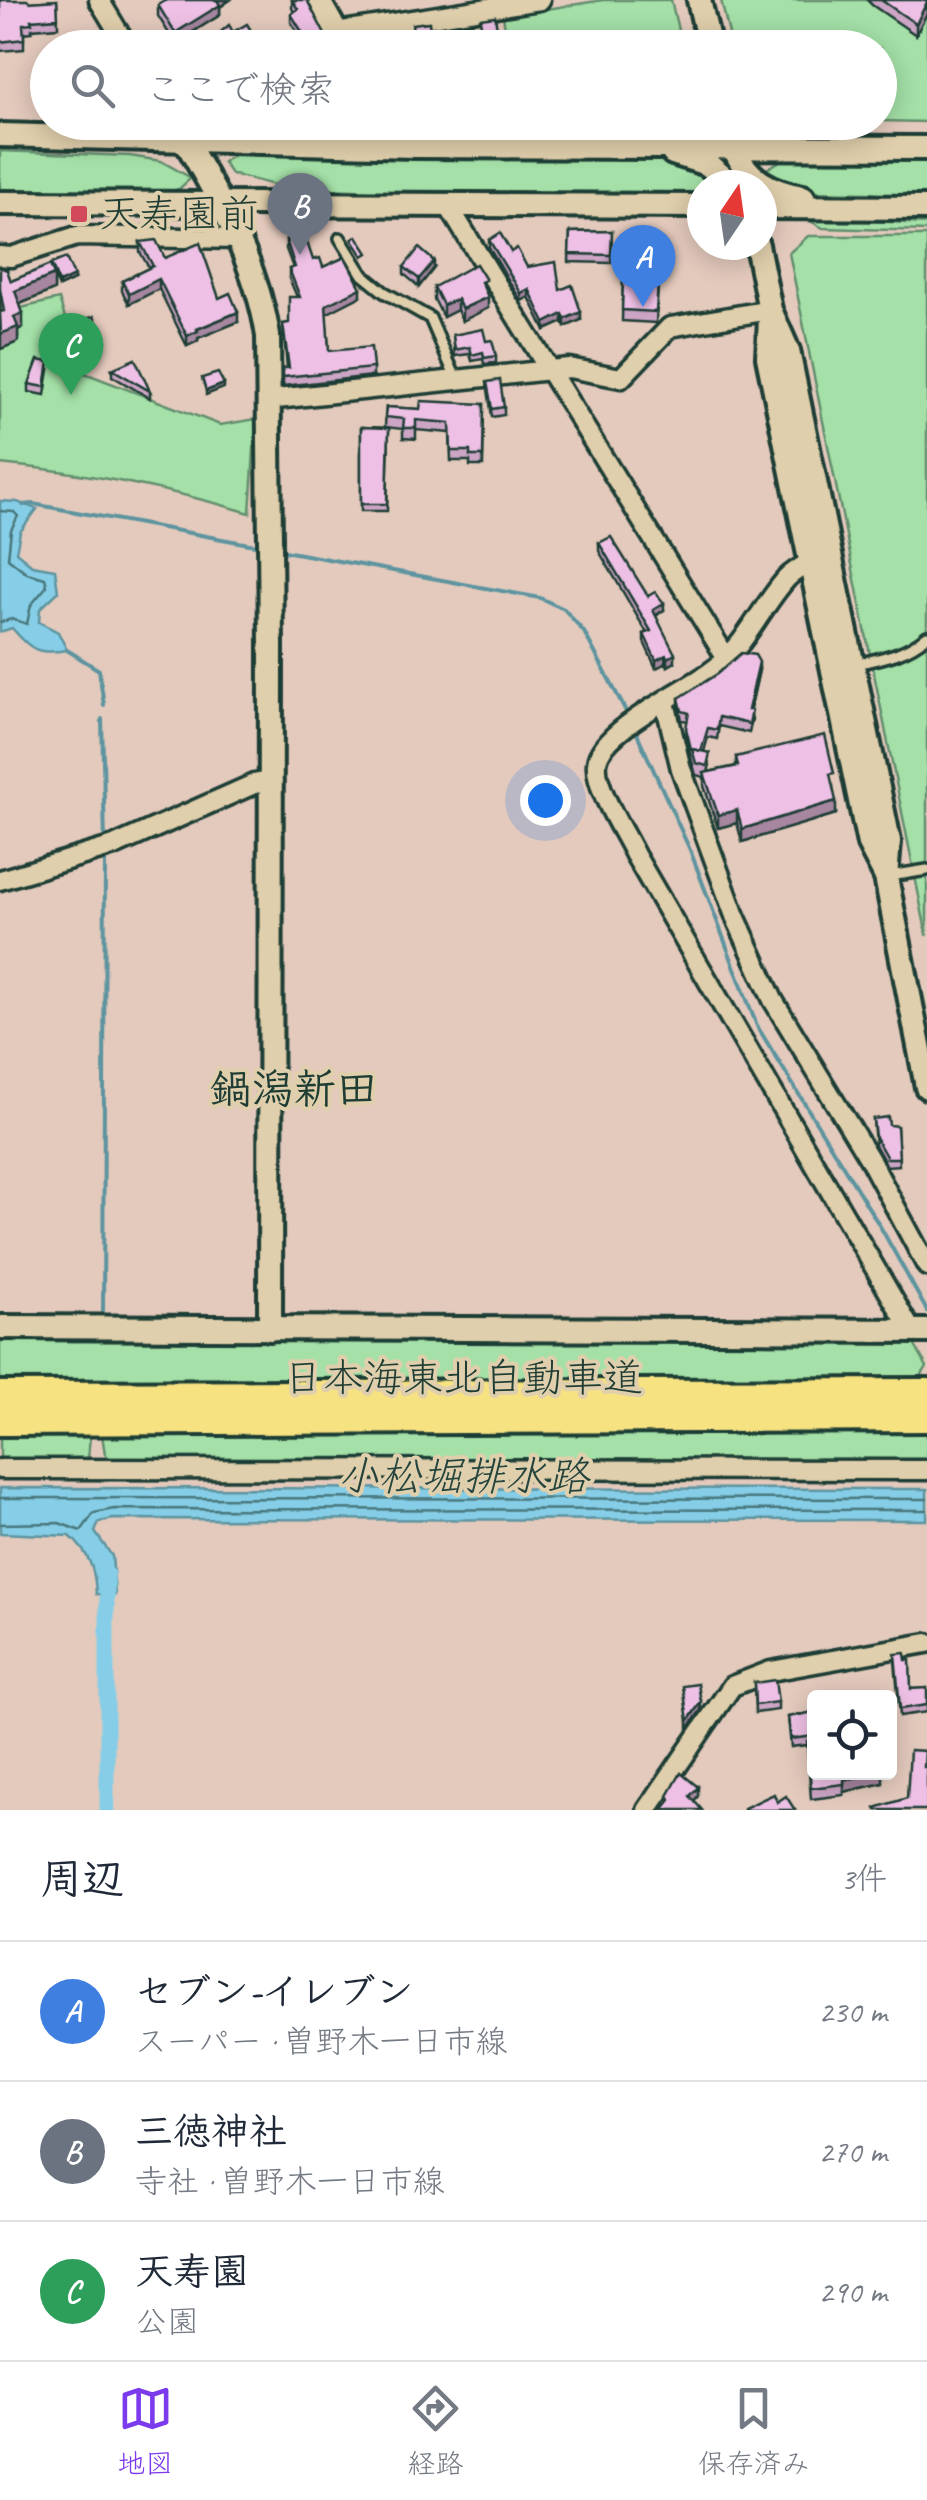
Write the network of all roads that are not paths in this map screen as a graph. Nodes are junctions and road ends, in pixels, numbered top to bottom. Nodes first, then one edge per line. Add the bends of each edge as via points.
1 (98, 0) edge
2 (318, 0) edge
3 (540, 0) edge
4 (699, 0) edge
5 (117, 30) edge
6 (335, 30) edge
7 (391, 30) edge
8 (706, 30) edge
9 (30, 133) edge
10 (0, 134) edge
11 (184, 140) edge
12 (312, 140) edge
13 (397, 140) edge
14 (732, 140) edge
15 (400, 146) junction
16 (656, 146) junction
17 (734, 146) junction
18 (927, 148) edge
19 (714, 170) edge
20 (740, 170) edge
21 (222, 202) junction
22 (0, 203) edge
23 (449, 206) junction
24 (687, 206) edge
25 (777, 207) edge
26 (836, 208) junction
27 (927, 208) edge
28 (340, 238) dead end
29 (238, 239) junction
30 (0, 256) edge
31 (759, 260) edge
32 (770, 310) junction
33 (549, 370) junction
34 (457, 380) junction
35 (268, 400) junction
36 (820, 556) junction
37 (927, 636) edge
38 (728, 659) junction
39 (854, 664) junction
40 (662, 704) junction
41 (272, 781) junction
42 (927, 870) edge
43 (886, 877) junction
44 (0, 880) edge
45 (926, 1076) edge
46 (927, 1266) edge
47 (0, 1327) edge
48 (270, 1329) junction
49 (922, 1336) edge
50 (926, 1394) edge
51 (0, 1397) edge
52 (927, 1416) edge
53 (0, 1420) edge
54 (0, 1469) edge
55 (927, 1470) edge
56 (927, 1643) edge
57 (646, 1810) edge

1 - 5 street
2 - 6 street
3 - 7 street
4 - 8 street
9 - 10 street
11 - 21 street
12 - 15 street
13 - 15 street
14 - 17 street
15 - 16 street
16 - 17 street
16 - 19 street
17 - 18 street
17 - 20 street
17 - 26 street via 765,186
21 - 22 street
21 - 23 street
21 - 29 street
23 - 24 street
23 - 33 street
25 - 26 street
26 - 27 street
28 - 34 lane via 362,275 430,318
29 - 30 street via 77,236
29 - 35 street via 264,314
31 - 32 street
32 - 33 street via 670,326 622,378
32 - 36 street via 788,352
33 - 34 street
33 - 38 street
34 - 35 street
35 - 41 street
36 - 38 street via 785,580
36 - 39 street
36 - 43 street via 869,844
37 - 39 lane via 896,655
38 - 40 street
39 - 43 street via 889,841
40 - 46 street via 735,916 773,1000
40 - 49 street via 601,749 598,780 644,871
41 - 44 street via 114,846
41 - 48 street
42 - 43 lane
43 - 45 street
47 - 48 street
48 - 49 street
50 - 51 highway, 日本海東北自動車道
52 - 53 highway, 日本海東北自動車道
54 - 55 street
56 - 57 street via 770,1671 732,1686

